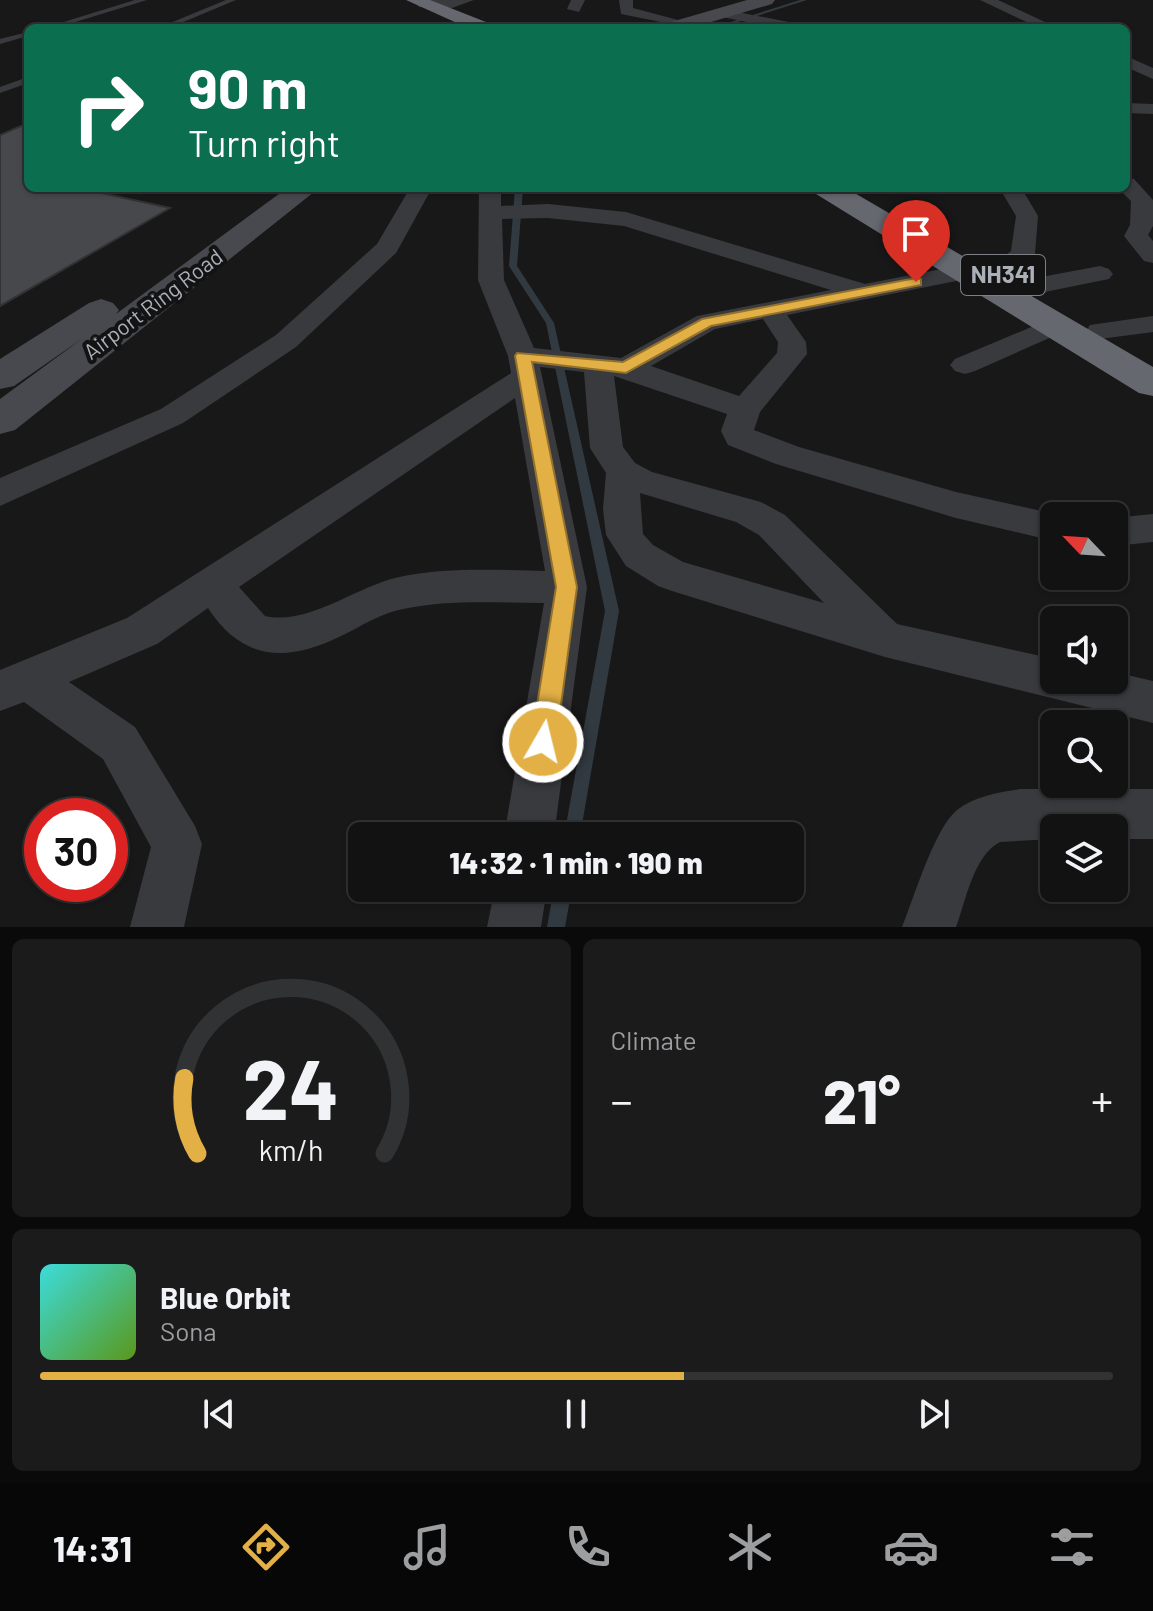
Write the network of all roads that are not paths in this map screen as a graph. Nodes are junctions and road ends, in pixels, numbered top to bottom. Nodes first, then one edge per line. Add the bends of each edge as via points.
1 (143, 0) edge
2 (232, 0) edge
3 (467, 0) edge
4 (626, 0) edge
5 (766, 0) edge
6 (987, 0) edge
7 (419, 2) edge
8 (739, 13) edge
9 (62, 24) edge
10 (172, 24) edge
11 (464, 24) edge
12 (474, 24) edge
13 (671, 24) edge
14 (783, 24) edge
15 (1042, 24) edge
16 (24, 35) edge
17 (0, 42) edge
18 (1130, 55) edge
19 (1153, 57) edge
20 (1130, 63) edge
21 (1153, 74) edge
22 (24, 81) edge
23 (0, 90) edge
24 (1130, 108) edge
25 (1153, 109) edge
26 (1130, 188) edge
27 (268, 192) edge
28 (300, 192) edge
29 (419, 192) edge
30 (834, 192) edge
31 (860, 192) edge
32 (1014, 194) dead end
33 (504, 206) edge
34 (1153, 256) edge
35 (1100, 274) dead end
36 (997, 277) junction
37 (865, 292) junction
38 (770, 309) junction
39 (1153, 324) edge
40 (1055, 325) junction
41 (1100, 331) junction
42 (1153, 362) edge
43 (566, 364) junction
44 (965, 365) dead end
45 (0, 377) edge
46 (1153, 384) edge
47 (745, 409) junction
48 (0, 420) edge
49 (623, 472) junction
50 (0, 493) edge
51 (1040, 524) edge
52 (1153, 528) edge
53 (1128, 531) edge
54 (214, 584) junction
55 (567, 587) junction
56 (885, 639) junction
57 (1040, 675) edge
58 (14, 685) edge
59 (1120, 694) edge
60 (1153, 702) edge
61 (1153, 814) edge
62 (531, 822) edge
63 (518, 902) edge
64 (157, 927) edge
65 (514, 927) edge
66 (929, 927) edge

1 - 9 lane
2 - 10 lane
3 - 7 street
4 - 13 street via 626,11
5 - 8 main road
6 - 15 street
7 - 11 highway
7 - 12 highway
8 - 13 main road
8 - 14 street
16 - 17 lane
18 - 19 street
20 - 21 street
22 - 23 lane
24 - 25 street
26 - 34 street via 1142,200 1142,225 1136,236
27 - 45 main road, Airport Ring Road
28 - 48 main road, Airport Ring Road
29 - 50 street via 387,248 286,341 172,416
30 - 36 highway, NH341
31 - 36 highway, NH341
32 - 36 street via 1027,216 1023,254
33 - 37 street via 626,219
33 - 43 street via 491,280
35 - 36 street
36 - 37 street
36 - 40 highway, NH341
36 - 41 highway, NH341
37 - 38 street
38 - 43 street
38 - 47 street via 792,342 792,354
39 - 41 street
40 - 44 street
40 - 46 highway, NH341
41 - 42 highway, NH341
43 - 47 street
43 - 49 street
43 - 54 street
43 - 55 street
47 - 51 street via 737,431 748,443 956,505
49 - 56 street via 748,512 772,525
49 - 56 street via 620,525 643,560 672,575
52 - 53 street
54 - 55 street via 242,623 259,633 289,636 316,630 387,596 434,589
54 - 58 street via 142,631
55 - 62 street
56 - 57 street
58 - 64 street via 119,743 177,844
59 - 60 street
61 - 66 street via 994,818 975,828 960,847
63 - 65 street

